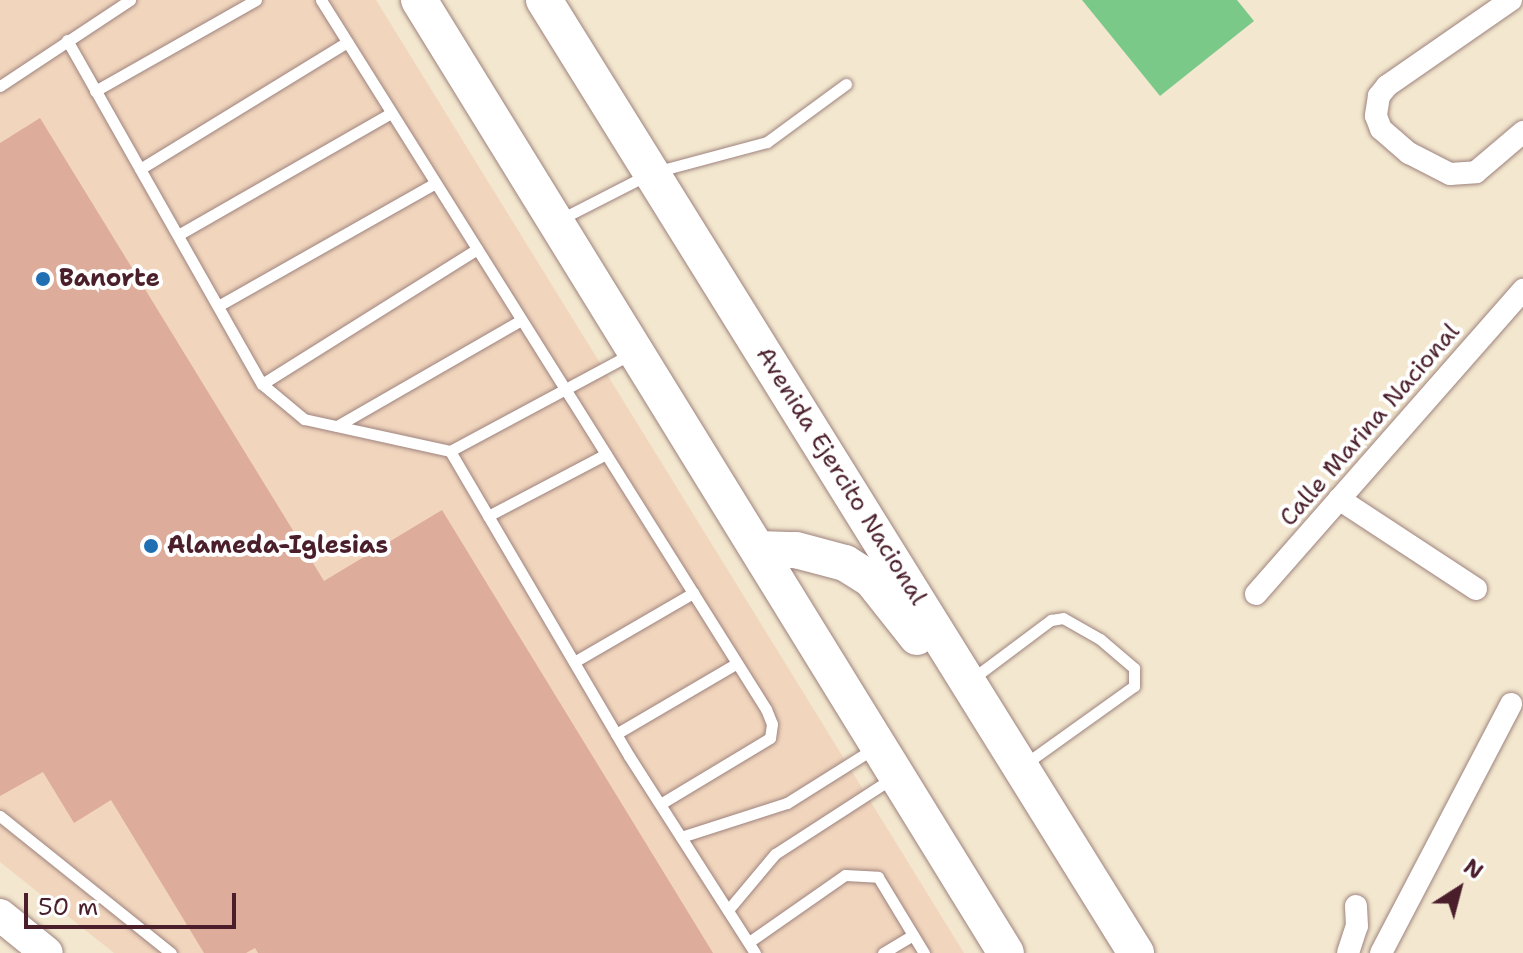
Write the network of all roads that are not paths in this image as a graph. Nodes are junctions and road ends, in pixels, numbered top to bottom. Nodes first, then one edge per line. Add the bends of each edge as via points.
1 (130, 0) edge
2 (256, 0) edge
3 (321, 0) edge
4 (419, 0) edge
5 (544, 0) edge
6 (1511, 0) edge
7 (67, 40) junction
8 (347, 42) junction
9 (846, 84) dead end
10 (0, 86) edge
11 (95, 91) junction
12 (391, 113) junction
13 (1523, 132) edge
14 (140, 169) junction
15 (651, 173) junction
16 (435, 183) junction
17 (557, 221) junction
18 (178, 235) junction
19 (477, 249) junction
20 (1523, 290) edge
21 (218, 306) junction
22 (521, 320) junction
23 (637, 351) junction
24 (262, 384) junction
25 (566, 392) junction
26 (337, 426) junction
27 (450, 451) junction
28 (606, 454) junction
29 (1339, 499) junction
30 (488, 516) junction
31 (759, 549) junction
32 (1476, 589) dead end
33 (693, 593) junction
34 (1256, 594) dead end
35 (944, 641) junction
36 (574, 662) junction
37 (737, 663) junction
38 (969, 681) junction
39 (1511, 704) dead end
40 (616, 734) junction
41 (889, 760) junction
42 (1021, 767) junction
43 (660, 804) junction
44 (0, 816) edge
45 (681, 837) junction
46 (1356, 906) dead end
47 (728, 910) junction
48 (0, 915) edge
49 (913, 935) junction
50 (752, 948) edge
51 (47, 953) edge
52 (171, 953) edge
53 (883, 953) edge
54 (924, 953) edge
55 (1006, 953) edge
56 (1136, 953) edge
57 (1348, 953) edge
58 (1381, 953) edge

1 - 7 lane
2 - 11 lane
3 - 8 lane
4 - 17 main road
5 - 15 main road, Avenida Ejercito Nacional
6 - 13 street via 1387,86 1379,96 1376,116 1381,129 1409,153 1450,174 1476,172
7 - 10 lane
7 - 11 lane
8 - 12 lane
8 - 14 lane
9 - 15 lane via 767,142
11 - 14 lane
12 - 16 lane
12 - 18 lane
14 - 18 lane
15 - 17 lane
15 - 35 main road, Avenida Ejercito Nacional
16 - 19 lane
16 - 21 lane
17 - 23 main road
18 - 21 lane
19 - 22 lane
19 - 24 lane
20 - 29 street, Calle Marina Nacional
21 - 24 lane
22 - 25 lane
22 - 26 lane
23 - 25 lane
23 - 31 main road
24 - 26 lane via 304,419
25 - 27 lane
25 - 28 lane
26 - 27 lane
27 - 30 lane
28 - 30 lane
28 - 33 lane
29 - 32 street
29 - 34 street, Calle Marina Nacional
30 - 36 lane
31 - 35 main road via 796,550 845,563 871,579 918,639 927,644
31 - 41 main road
33 - 36 lane
33 - 37 lane
35 - 38 main road, Avenida Ejercito Nacional
36 - 40 lane
37 - 40 lane
37 - 43 lane via 766,709 770,738
38 - 42 main road, Avenida Ejercito Nacional
38 - 42 lane via 1051,620 1063,618 1134,668 1134,686
39 - 58 street
40 - 43 lane
41 - 45 lane via 787,803
41 - 47 lane via 775,854
41 - 55 main road
42 - 56 main road, Avenida Ejercito Nacional
43 - 45 lane
44 - 52 lane
45 - 47 lane
46 - 57 street via 1357,926
47 - 50 lane
48 - 51 street
49 - 50 lane via 878,877 845,875
49 - 53 lane
49 - 54 lane

